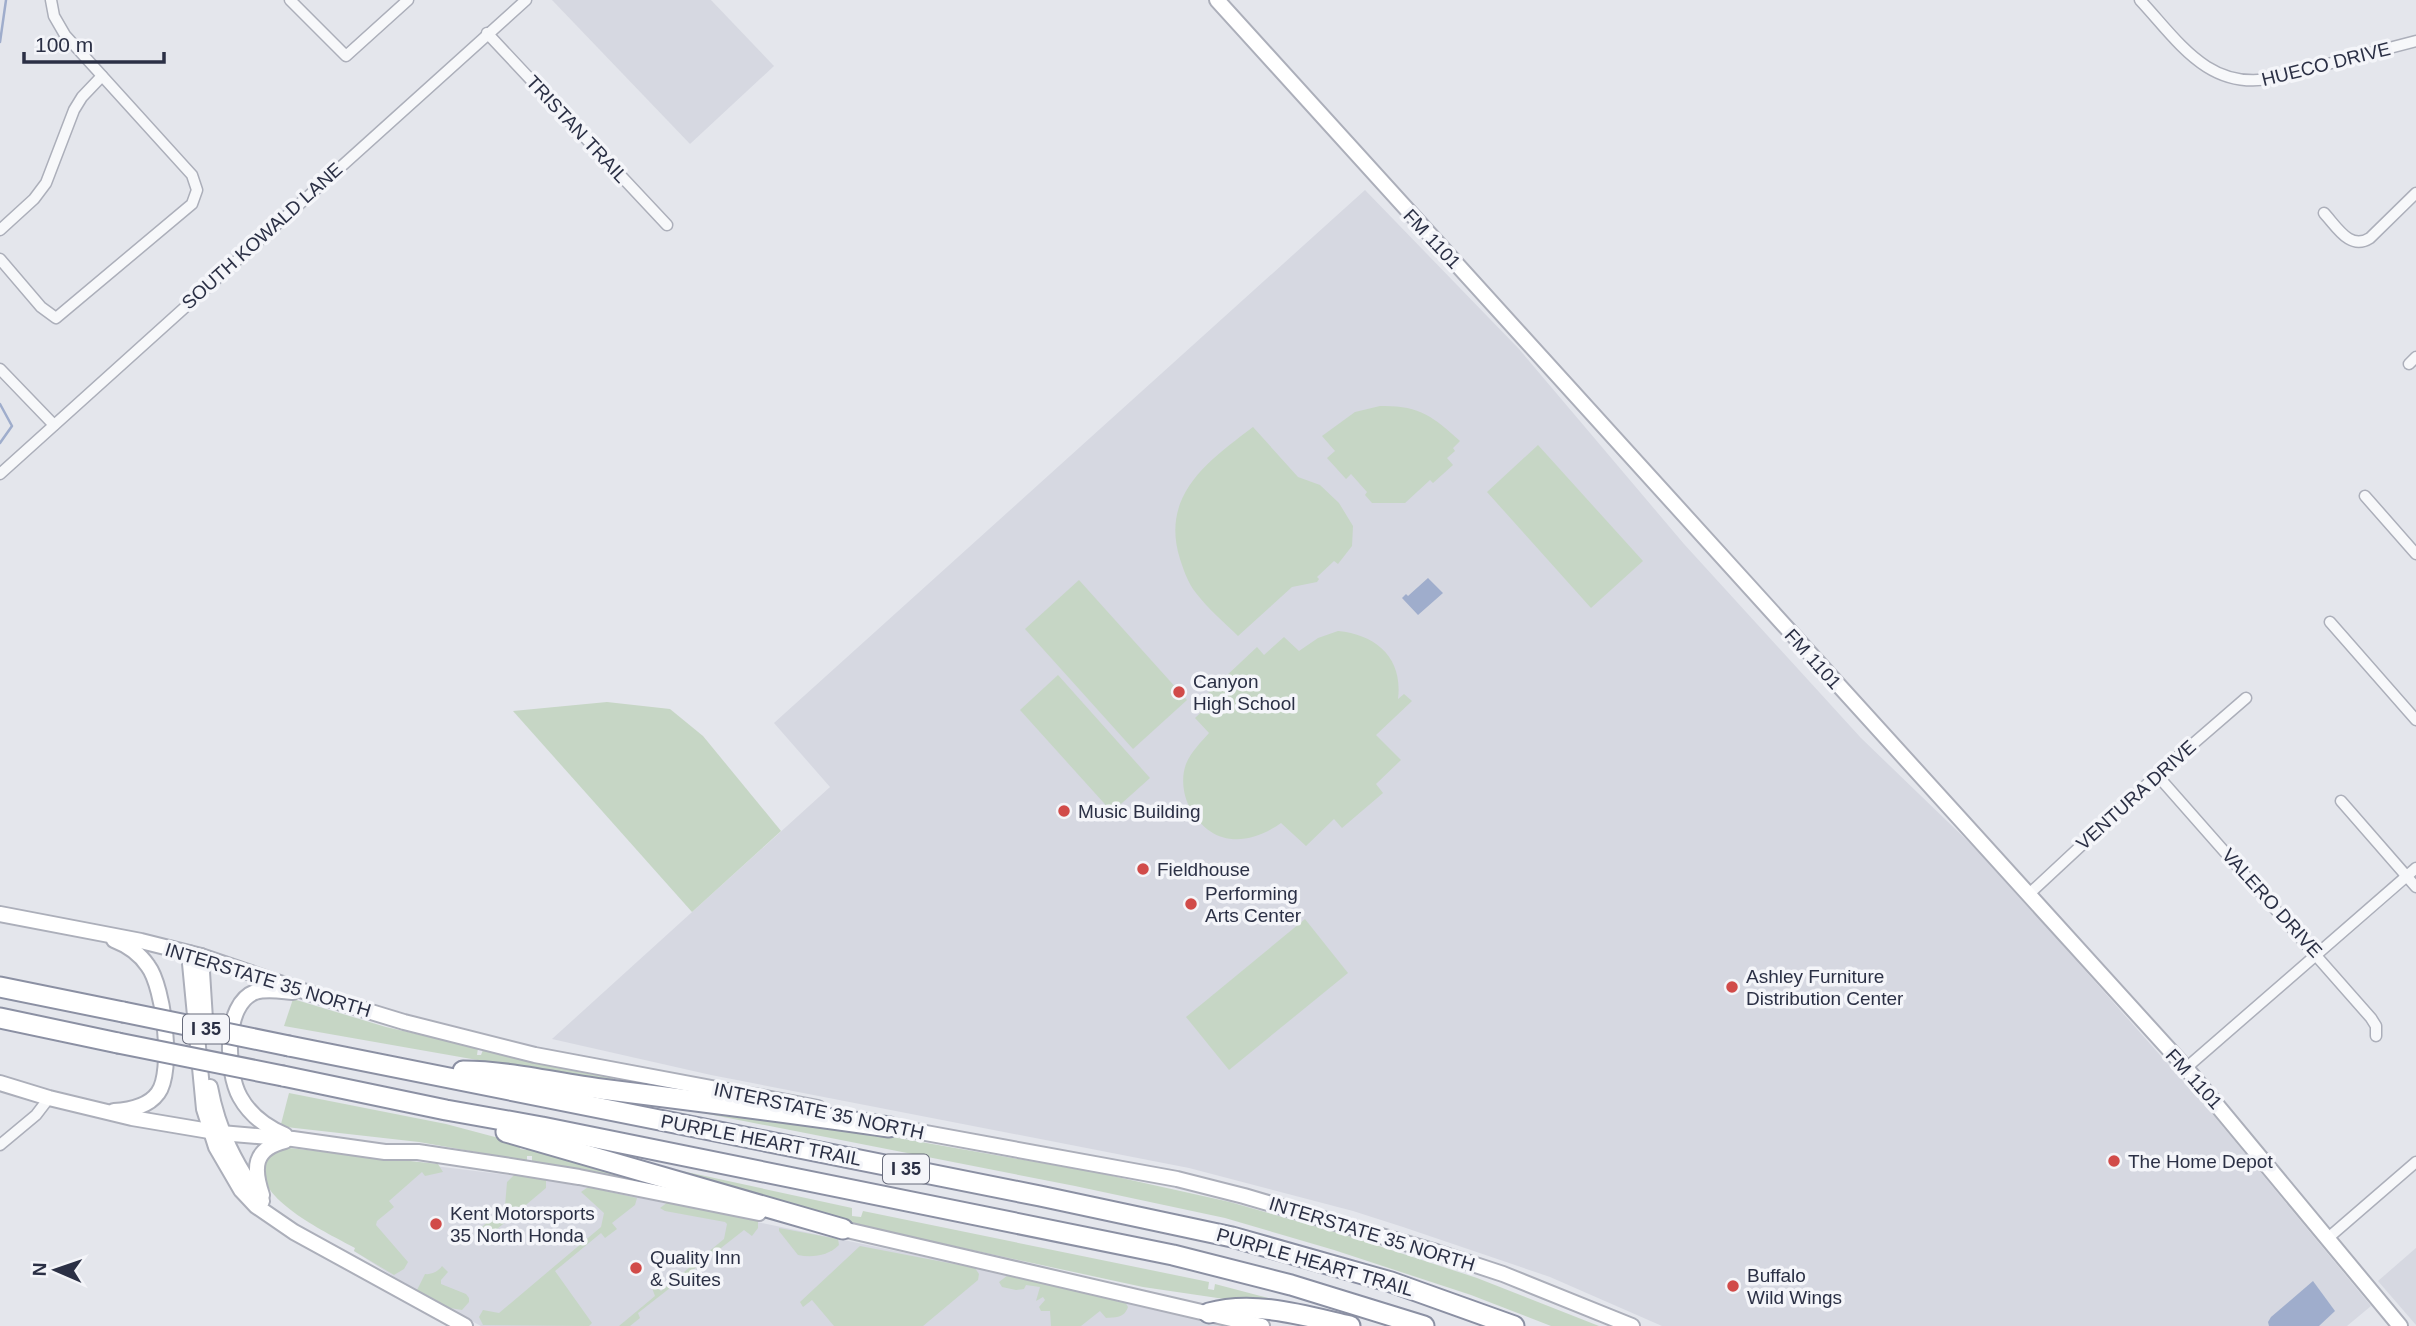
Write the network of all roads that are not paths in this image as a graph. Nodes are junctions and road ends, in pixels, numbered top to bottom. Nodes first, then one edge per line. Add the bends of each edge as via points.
1 (51, 0) edge
2 (290, 0) edge
3 (408, 0) edge
4 (526, 0) edge
5 (1217, 0) edge
6 (2140, 0) edge
7 (487, 33) junction
8 (2414, 41) edge
9 (2416, 54) edge
10 (102, 76) junction
11 (2416, 193) edge
12 (2324, 213) dead end
13 (667, 225) dead end
14 (0, 230) edge
15 (0, 259) edge
16 (0, 369) edge
17 (54, 425) junction
18 (0, 474) edge
19 (2365, 496) dead end
20 (2416, 554) edge
21 (2330, 622) dead end
22 (2246, 698) dead end
23 (2416, 720) edge
24 (2157, 775) junction
25 (2341, 801) dead end
26 (2416, 867) edge
27 (2407, 876) junction
28 (2416, 887) edge
29 (2028, 895) junction
30 (0, 914) edge
31 (97, 932) junction
32 (2317, 954) junction
33 (195, 955) junction
34 (0, 987) edge
35 (312, 994) junction
36 (0, 1018) edge
37 (2376, 1036) dead end
38 (2186, 1068) junction
39 (423, 1072) junction
40 (0, 1083) edge
41 (49, 1098) junction
42 (446, 1110) junction
43 (101, 1111) junction
44 (889, 1127) junction
45 (216, 1131) junction
46 (293, 1139) junction
47 (0, 1145) edge
48 (2416, 1162) edge
49 (266, 1209) junction
50 (843, 1229) junction
51 (2328, 1238) junction
52 (1209, 1313) junction
53 (465, 1326) edge
54 (1262, 1326) edge
55 (1350, 1326) edge
56 (1424, 1326) edge
57 (1514, 1326) edge
58 (1632, 1326) edge
59 (2400, 1326) edge

1 - 10 street via 65,35
2 - 3 street via 346,56
4 - 7 street, SOUTH KOWALD LANE
5 - 29 main road, FM 1101 / FM 1101
6 - 8 street, HUECO DRIVE via 2195,59 2217,74 2239,81 2274,79
7 - 13 street, TRISTAN TRAIL
7 - 17 street, SOUTH KOWALD LANE
8 - 9 street
10 - 14 street via 74,110 46,183
10 - 15 street via 192,175 197,190 191,204 56,318
11 - 12 street via 2362,243 2350,241
16 - 17 street
17 - 18 street, SOUTH KOWALD LANE
19 - 20 street
21 - 23 street
22 - 24 street, VENTURA DRIVE
24 - 29 street, VENTURA DRIVE
24 - 32 street, VALERO DRIVE
25 - 27 street
26 - 27 street
27 - 28 street
27 - 32 street
29 - 38 main road, FM 1101 / FM 1101
30 - 31 main road, INTERSTATE 35 NORTH
31 - 33 main road, INTERSTATE 35 NORTH
31 - 43 main road via 126,945 154,975 166,1059 163,1084 149,1103
32 - 37 street, VALERO DRIVE via 2373,1020
32 - 38 street
33 - 35 main road, INTERSTATE 35 NORTH
33 - 45 main road
34 - 39 highway, PURPLE HEART TRAIL / I 35, bridge
35 - 44 main road, INTERSTATE 35 NORTH via 535,1055 822,1109
35 - 46 main road via 255,992 239,1006 232,1021 230,1042 238,1094 258,1120
36 - 42 highway, PURPLE HEART TRAIL / I 35, bridge
38 - 51 main road, FM 1101 / FM 1101
39 - 44 highway via 490,1071
39 - 57 highway, PURPLE HEART TRAIL / I 35 via 1232,1237 1391,1282
40 - 41 main road
41 - 43 main road
41 - 47 street
42 - 50 highway
42 - 56 highway, PURPLE HEART TRAIL / I 35 via 1173,1255
43 - 45 main road
44 - 58 main road, INTERSTATE 35 NORTH via 1177,1179 1244,1196 1447,1255
45 - 46 main road
45 - 49 main road via 222,1159 234,1180 256,1206
46 - 49 main road via 273,1144 260,1157 256,1169
46 - 50 main road via 566,1175
48 - 51 street
49 - 53 main road via 318,1247
50 - 52 main road
51 - 59 main road, FM 1101 / FM 1101
52 - 54 main road
52 - 55 highway via 1255,1309

